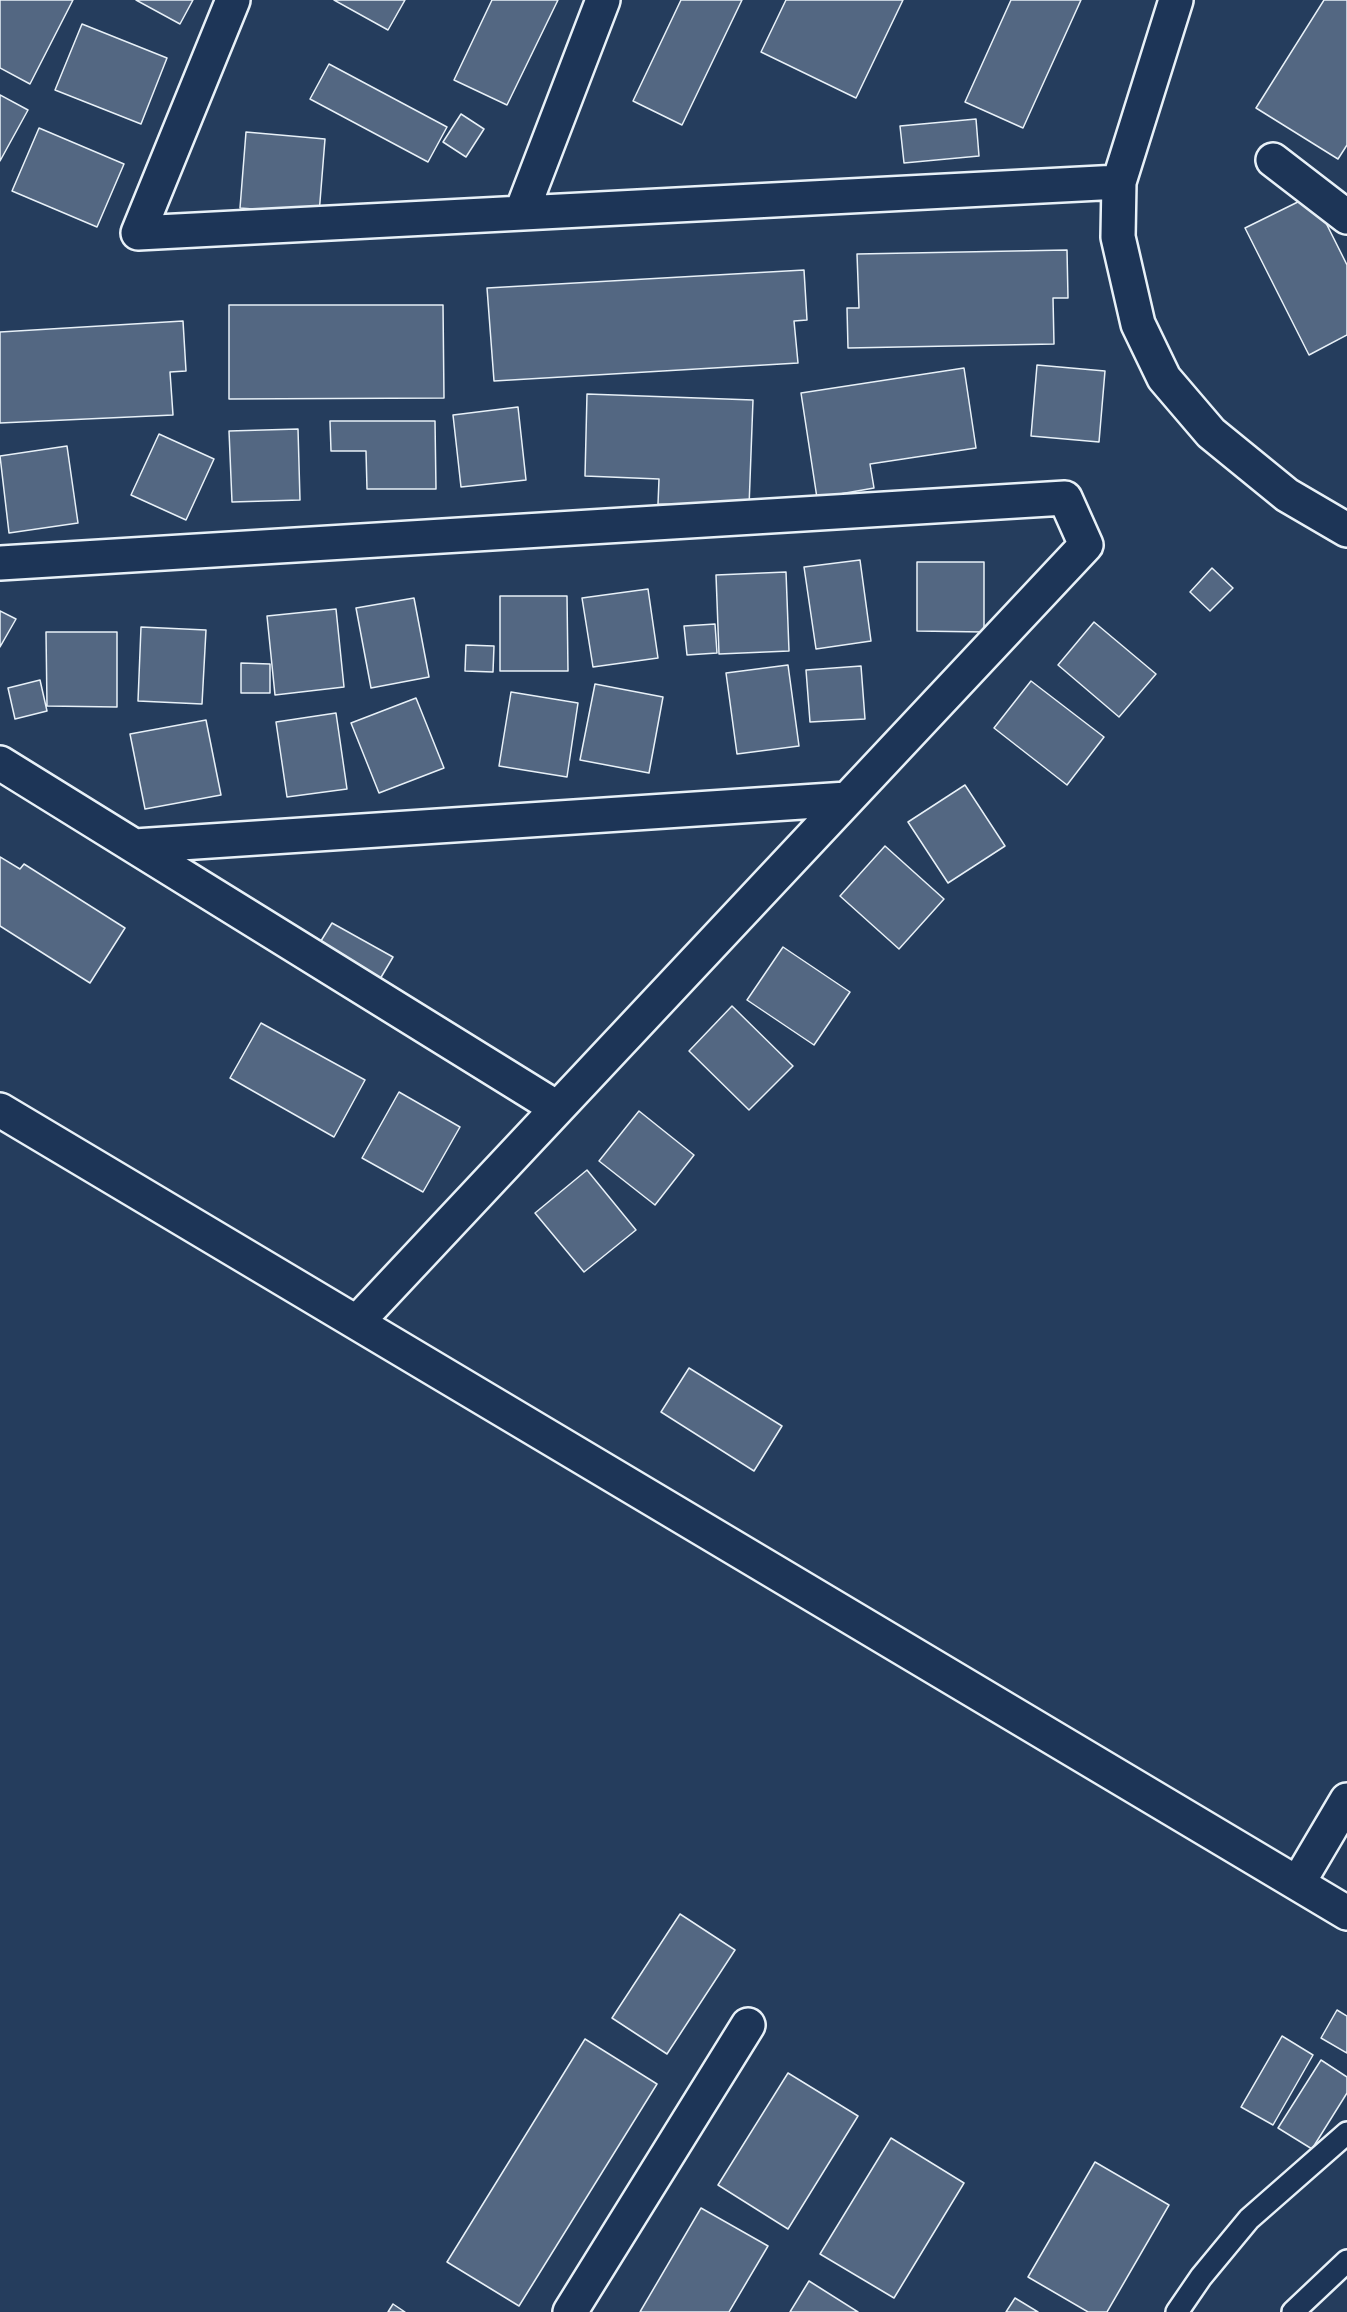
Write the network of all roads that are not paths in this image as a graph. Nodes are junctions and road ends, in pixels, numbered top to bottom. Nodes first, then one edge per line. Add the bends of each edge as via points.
1 (233, 0) edge
2 (603, 0) edge
3 (1176, 0) edge
4 (1273, 160) dead end
5 (1119, 182) junction
6 (522, 211) junction
7 (1347, 217) edge
8 (1347, 530) edge
9 (0, 563) edge
10 (0, 763) edge
11 (847, 799) junction
12 (135, 846) junction
13 (557, 1108) junction
14 (0, 1110) edge
15 (357, 1322) junction
16 (1347, 1800) edge
17 (1298, 1883) junction
18 (1347, 1913) edge
19 (748, 2025) dead end
20 (1347, 2133) edge
21 (1347, 2261) edge
22 (570, 2312) edge
23 (1177, 2312) edge
24 (1293, 2312) edge

1 - 6 street via 138,233
2 - 6 street
3 - 5 street
4 - 7 street
5 - 6 street
5 - 8 street via 1118,237 1138,324 1164,378 1211,433 1287,495
9 - 11 street via 1065,498 1086,545
10 - 12 street
11 - 12 street
11 - 13 street
12 - 13 street
13 - 15 street
14 - 15 street
15 - 17 street
16 - 17 street
17 - 18 street
19 - 22 street
20 - 23 lane via 1249,2219
21 - 24 lane

